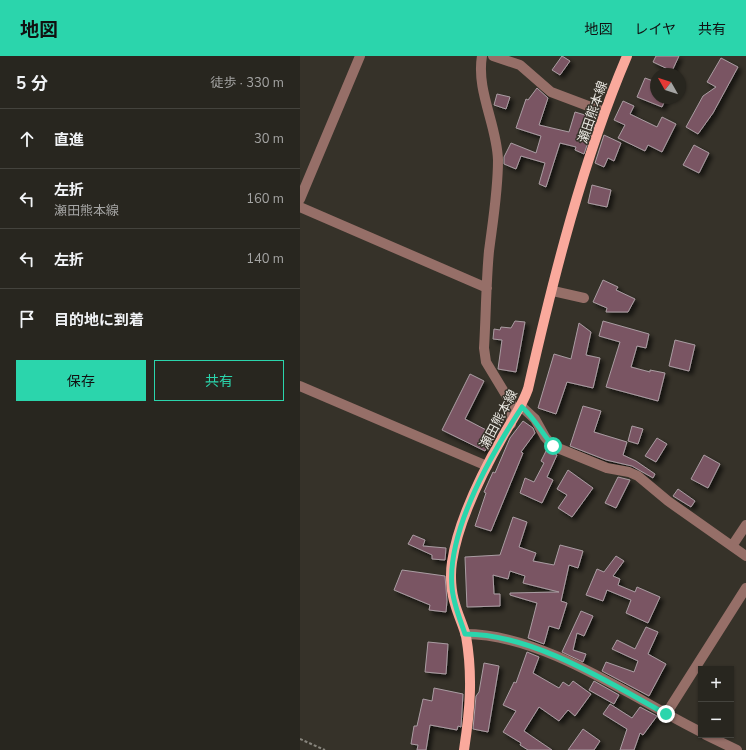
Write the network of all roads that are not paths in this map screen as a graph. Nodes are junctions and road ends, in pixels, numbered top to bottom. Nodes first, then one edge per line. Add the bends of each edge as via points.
1 (360, 56) edge
2 (482, 56) edge
3 (493, 56) edge
4 (627, 56) edge
5 (604, 112) junction
6 (300, 199) edge
7 (300, 207) edge
8 (487, 288) junction
9 (552, 291) junction
10 (584, 298) dead end
11 (300, 386) edge
12 (522, 407) junction
13 (511, 424) junction
14 (487, 466) junction
15 (746, 525) edge
16 (732, 546) junction
17 (746, 556) edge
18 (746, 588) edge
19 (465, 634) junction
20 (666, 714) junction
21 (698, 730) edge
22 (712, 738) edge
23 (464, 750) edge
24 (737, 750) edge

1 - 6 street
2 - 8 street via 482,79 498,159 497,198
3 - 5 street via 520,65 551,92
4 - 5 main road, 瀬田熊本線
5 - 9 main road, 瀬田熊本線
7 - 8 street
8 - 13 street via 484,348 486,362 512,405
9 - 10 street
9 - 12 main road, 瀬田熊本線
11 - 14 street
12 - 13 main road, 瀬田熊本線
12 - 16 street via 535,419 553,446 607,468 638,476 661,496
13 - 14 main road, 瀬田熊本線
14 - 19 main road, 瀬田熊本線 via 471,501 452,563 455,604
15 - 16 street
16 - 17 street
18 - 20 street
19 - 20 street via 485,634 548,653
19 - 23 main road, 瀬田熊本線 via 471,672 471,692
20 - 21 street
22 - 24 street

